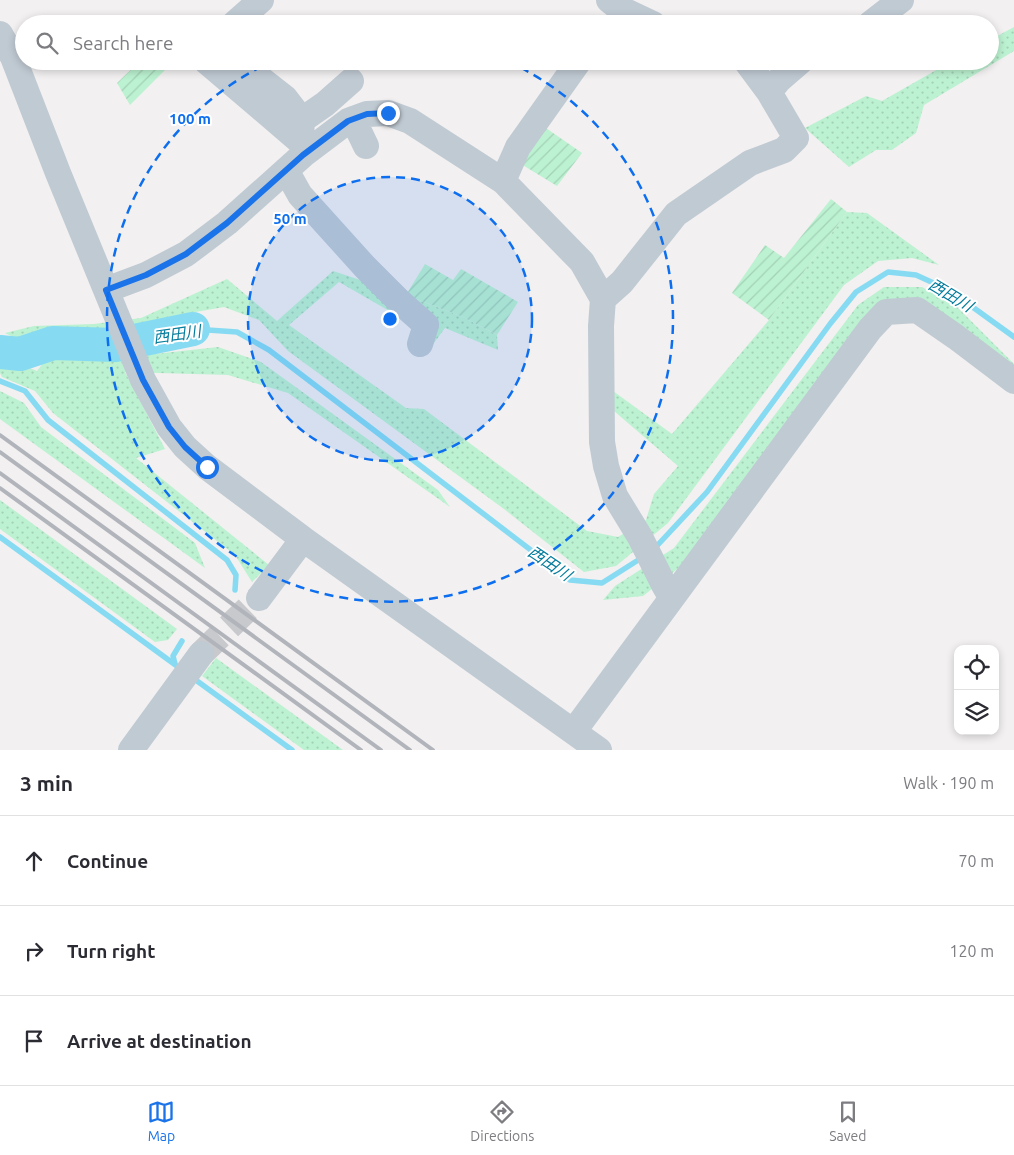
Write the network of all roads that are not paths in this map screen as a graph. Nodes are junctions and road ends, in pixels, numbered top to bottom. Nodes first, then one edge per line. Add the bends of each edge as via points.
1 (260, 0) edge
2 (901, 0) edge
3 (612, 11) edge
4 (244, 15) edge
5 (624, 15) edge
6 (882, 15) edge
7 (0, 34) edge
8 (15, 63) edge
9 (18, 70) edge
10 (216, 70) edge
11 (249, 70) edge
12 (573, 70) edge
13 (753, 70) edge
14 (791, 70) edge
15 (351, 81) dead end
16 (769, 92) junction
17 (353, 120) junction
18 (366, 146) dead end
19 (298, 147) junction
20 (503, 181) junction
21 (106, 290) junction
22 (603, 299) junction
23 (420, 344) dead end
24 (1014, 381) edge
25 (303, 539) junction
26 (668, 591) junction
27 (260, 598) tunnel mouth
28 (191, 669) tunnel mouth
29 (574, 731) junction
30 (131, 750) edge
31 (600, 750) edge

1 - 4 street
2 - 6 street
3 - 5 street
7 - 8 street
9 - 21 street
10 - 19 street
11 - 19 street via 285,98
12 - 20 street via 518,147
13 - 16 street
14 - 16 street
15 - 19 street via 325,104
16 - 22 street via 796,138 784,150 750,163 676,214 622,282
17 - 18 street
17 - 19 street
17 - 20 street via 367,114 388,113 410,121
19 - 21 street via 227,223 186,254 146,275
19 - 23 street via 300,195 365,267 426,325
20 - 22 street via 582,262
21 - 25 street via 143,380 169,427 207,467
22 - 26 street via 602,442 606,466 615,496
24 - 26 street via 917,310 886,312
25 - 27 street
25 - 29 street
26 - 29 street
28 - 30 street
29 - 31 street

